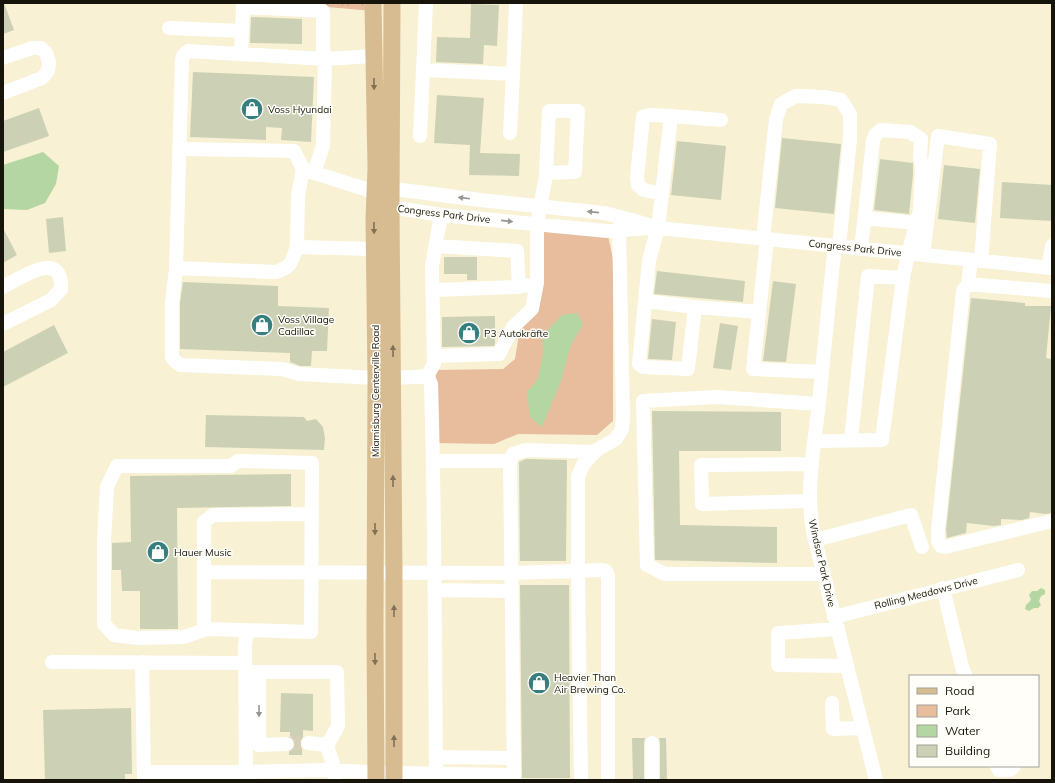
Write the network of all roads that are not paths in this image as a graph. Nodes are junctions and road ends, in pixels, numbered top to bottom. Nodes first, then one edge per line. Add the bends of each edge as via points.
1 (373, 3) edge
2 (392, 3) edge
3 (426, 3) edge
4 (516, 3) edge
5 (170, 28) dead end
6 (242, 31) junction
7 (241, 54) junction
8 (373, 56) junction
9 (3, 58) edge
10 (325, 59) junction
11 (423, 70) junction
12 (513, 74) junction
13 (3, 93) edge
14 (671, 116) junction
15 (721, 120) dead end
16 (510, 133) dead end
17 (420, 136) dead end
18 (180, 148) junction
19 (309, 171) junction
20 (546, 173) junction
21 (662, 194) junction
22 (386, 197) junction
23 (541, 207) junction
24 (441, 215) junction
25 (865, 218) junction
26 (916, 223) junction
27 (537, 224) junction
28 (620, 224) junction
29 (658, 228) junction
30 (765, 239) junction
31 (436, 246) junction
32 (837, 246) junction
33 (1052, 246) edge
34 (297, 247) junction
35 (374, 249) junction
36 (862, 249) junction
37 (908, 254) junction
38 (923, 255) junction
39 (976, 261) junction
40 (1000, 263) junction
41 (176, 268) junction
42 (1045, 268) edge
43 (903, 278) junction
44 (537, 283) junction
45 (968, 284) junction
46 (3, 287) edge
47 (519, 287) junction
48 (998, 287) junction
49 (432, 290) junction
50 (1032, 290) junction
51 (1052, 291) edge
52 (645, 301) junction
53 (695, 307) junction
54 (759, 312) junction
55 (3, 324) edge
56 (434, 356) junction
57 (822, 372) junction
58 (427, 376) junction
59 (376, 378) junction
60 (393, 378) junction
61 (818, 404) junction
62 (814, 440) junction
63 (851, 440) junction
64 (595, 452) junction
65 (433, 461) junction
66 (510, 461) junction
67 (812, 464) junction
68 (810, 500) junction
69 (312, 514) junction
70 (1052, 521) edge
71 (815, 540) junction
72 (922, 547) dead end
73 (578, 570) junction
74 (1018, 570) dead end
75 (204, 572) junction
76 (311, 572) junction
77 (375, 573) junction
78 (394, 573) junction
79 (435, 573) junction
80 (512, 573) junction
81 (824, 574) junction
82 (943, 588) junction
83 (435, 590) junction
84 (512, 591) junction
85 (836, 623) junction
86 (207, 628) junction
87 (247, 631) junction
88 (52, 662) dead end
89 (142, 662) junction
90 (847, 666) junction
91 (250, 669) junction
92 (966, 675) edge
93 (832, 703) dead end
94 (863, 728) junction
95 (308, 743) tunnel mouth
96 (652, 743) dead end
97 (287, 744) tunnel mouth
98 (328, 745) junction
99 (436, 757) junction
100 (514, 758) junction
101 (998, 767) edge
102 (1013, 767) edge
103 (335, 775) edge
104 (144, 776) edge
105 (246, 776) edge
106 (376, 776) edge
107 (394, 777) edge
108 (436, 777) edge
109 (514, 777) edge
110 (581, 780) edge
111 (608, 780) edge
112 (652, 780) edge
113 (876, 780) edge

1 - 8 main road, Miamisburg Centerville Road
2 - 22 main road, Miamisburg Centerville Road
3 - 11 street
4 - 12 street
5 - 6 street
6 - 7 street
6 - 10 street via 243,7 323,11
7 - 10 street
7 - 18 street via 188,51 184,54
8 - 10 street
8 -> 22 main road, Miamisburg Centerville Road
9 - 13 street via 32,48 41,48 49,62 48,71 42,78
10 - 19 street via 323,146
11 - 12 street
11 - 17 street
12 - 16 street
14 - 15 street
14 - 21 street
14 - 21 street via 643,117 638,185 644,190
18 - 19 street via 294,151
18 - 41 street
19 - 22 street
19 - 34 street via 298,195
20 - 20 street via 549,110 578,111 575,172
20 - 23 street
21 - 29 street
23 -> 22 street, Congress Park Drive via 402,190
22 - 24 street, Congress Park Drive
22 -> 35 main road, Miamisburg Centerville Road
60 -> 22 main road, Miamisburg Centerville Road
23 - 27 street
28 -> 23 street, Congress Park Drive via 604,213
24 -> 27 street, Congress Park Drive
24 - 31 street
25 - 26 street
25 - 26 street via 875,135 881,130 910,132 921,139 920,210
25 - 36 street
26 - 37 street
27 - 28 street, Congress Park Drive via 607,231
27 - 44 street
28 - 29 street, Congress Park Drive
28 - 64 street via 622,429 616,438
29 - 30 street, Congress Park Drive
29 - 52 street via 649,260
30 - 32 street, Congress Park Drive
30 - 32 street, Windsor Park Drive via 776,119 781,104 796,96 824,97 842,100 850,114 850,139
30 - 54 street
31 - 47 street via 516,251
31 - 49 street via 432,266
32 - 36 street, Congress Park Drive
32 - 57 street, Windsor Park Drive
33 - 42 street
34 - 35 street
34 - 41 street via 290,266 276,272
35 - 59 main road, Miamisburg Centerville Road
36 - 37 street, Congress Park Drive
37 - 38 street, Congress Park Drive
37 - 43 street
38 - 39 street, Congress Park Drive
38 - 39 street via 938,136 990,144
39 - 40 street, Congress Park Drive
39 - 45 street
40 - 42 street, Congress Park Drive
40 - 48 street
41 - 59 street via 172,303 172,357 180,365 282,369 299,374
42 - 50 street
43 - 63 street via 882,440
43 - 63 street via 868,276
44 - 47 street
44 - 56 street via 532,308 513,327 498,354
45 - 48 street
45 - 70 street via 963,291 938,541 946,548
46 - 55 street via 41,268 50,267 58,272 62,279 61,289 51,300
47 - 49 street
48 - 50 street
49 - 56 street
50 - 51 street
52 - 53 street
52 - 53 street via 639,364 643,368 688,369
53 - 54 street
54 - 57 street via 753,369
56 - 58 street via 434,364
57 - 61 street, Windsor Park Drive
58 - 60 street
58 - 65 street via 430,384
59 - 60 main road
59 -> 77 main road, Miamisburg Centerville Road
78 -> 60 main road, Miamisburg Centerville Road
61 - 62 street, Windsor Park Drive
61 - 81 street via 717,397 643,401 647,565 665,574
62 - 63 street
62 - 67 street, Windsor Park Drive
64 - 66 street via 526,450 513,454
64 - 73 street via 584,463 578,476
65 - 66 street
65 - 79 street
66 - 80 street
67 - 68 street, Windsor Park Drive
67 - 68 street via 702,465 702,504
68 - 71 street, Windsor Park Drive
69 - 75 street via 213,514 204,522
69 - 76 street
69 - 86 street via 312,463 238,461 231,466 117,466 107,487 104,624 114,634 138,638 184,637
71 - 72 street via 910,515
71 - 81 street, Windsor Park Drive
73 - 80 street
73 - 110 street
73 - 111 street via 602,570 606,571 608,576
74 - 82 street, Rolling Meadows Drive
75 - 76 street
75 - 86 street via 204,622
76 - 77 street
76 - 87 street via 311,632
77 - 78 street
77 -> 106 main road, Miamisburg Centerville Road
78 - 79 street
107 -> 78 main road, Miamisburg Centerville Road
79 - 80 street
79 - 83 street
80 - 84 street
81 - 85 street, Windsor Park Drive
82 - 85 street, Rolling Meadows Drive
82 - 92 street
83 - 84 street
83 - 99 street
84 - 100 street
85 - 90 street, Windsor Park Drive
85 - 90 street, Rolling Meadows Drive via 778,633 778,665
86 - 87 street
87 - 91 street
88 - 89 street
89 - 91 street
89 - 104 street
90 - 94 street, Windsor Park Drive
91 -> 97 street via 259,745
91 - 98 street via 337,672 338,726
91 - 105 street
93 - 94 street via 833,729
94 - 113 street, Windsor Park Drive
95 - 98 street
96 - 112 street
98 - 103 street
99 - 100 street
99 - 108 street
100 - 109 street
101 - 102 street via 999,770 1010,770
103 - 105 street
103 - 106 street
104 - 105 street
106 - 107 street
107 - 108 street
108 - 109 street

